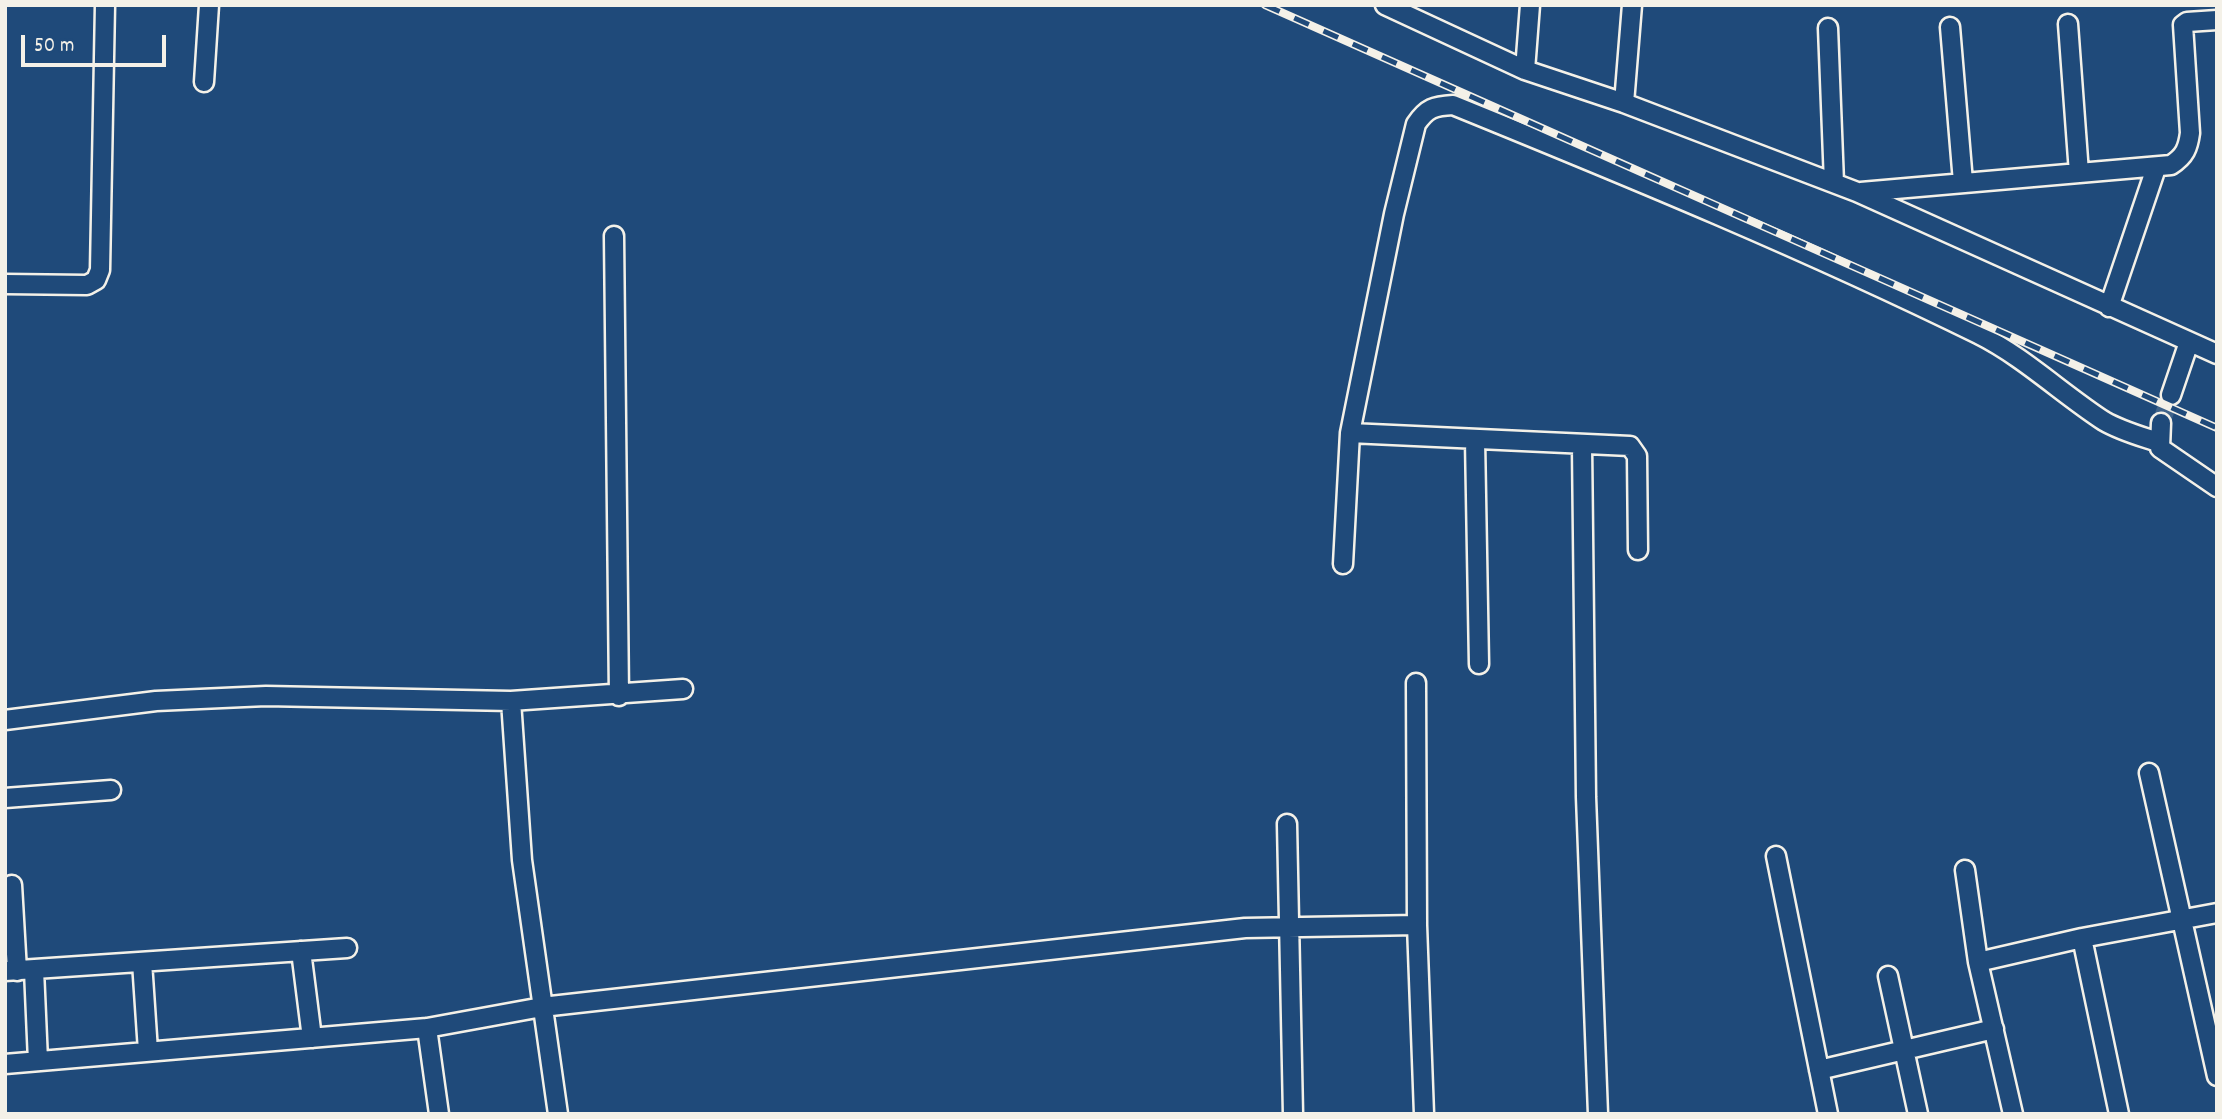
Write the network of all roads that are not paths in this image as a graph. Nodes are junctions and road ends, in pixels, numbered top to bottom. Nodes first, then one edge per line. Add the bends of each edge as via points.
1 (105, 5) edge
2 (209, 5) edge
3 (1385, 5) edge
4 (1530, 5) edge
5 (1632, 5) edge
6 (2217, 20) edge
7 (2068, 24) dead end
8 (1950, 27) dead end
9 (1828, 28) dead end
10 (1525, 70) junction
11 (204, 82) dead end
12 (1625, 103) junction
13 (2157, 168) junction
14 (2079, 173) junction
15 (1963, 182) junction
16 (1834, 183) junction
17 (1857, 192) junction
18 (614, 236) dead end
19 (5, 284) edge
20 (2109, 307) junction
21 (2189, 342) junction
22 (2217, 354) edge
23 (2171, 395) tunnel mouth
24 (2161, 423) tunnel mouth
25 (1350, 433) junction
26 (1475, 440) junction
27 (2158, 442) junction
28 (1582, 446) junction
29 (2217, 487) edge
30 (1638, 550) dead end
31 (1343, 564) dead end
32 (1479, 664) dead end
33 (1416, 683) dead end
34 (683, 689) dead end
35 (619, 696) junction
36 (510, 701) junction
37 (5, 720) edge
38 (2149, 773) dead end
39 (111, 790) dead end
40 (5, 798) edge
41 (1287, 824) dead end
42 (1776, 856) dead end
43 (1965, 870) dead end
44 (12, 886) dead end
45 (2217, 914) edge
46 (2184, 919) junction
47 (1417, 925) junction
48 (1290, 927) junction
49 (2082, 937) junction
50 (347, 948) dead end
51 (301, 951) junction
52 (142, 962) junction
53 (1978, 962) junction
54 (19, 971) edge
55 (1888, 976) dead end
56 (542, 1007) junction
57 (428, 1028) junction
58 (1994, 1029) junction
59 (312, 1038) junction
60 (1904, 1050) junction
61 (148, 1051) junction
62 (38, 1061) junction
63 (5, 1063) edge
64 (1819, 1070) junction
65 (2217, 1076) edge
66 (439, 1114) edge
67 (558, 1114) edge
68 (1293, 1114) edge
69 (1424, 1114) edge
70 (1598, 1114) edge
71 (1828, 1114) edge
72 (1919, 1114) edge
73 (2013, 1114) edge
74 (2119, 1114) edge

1 - 19 street via 100,270 96,281 87,285
2 - 11 street
3 - 10 street
4 - 10 street
5 - 12 street
6 - 13 street via 2183,25 2188,148 2182,158
7 - 14 street
8 - 15 street
9 - 16 street
10 - 12 street
12 - 16 street
13 - 14 street
13 - 20 street
14 - 15 street
15 - 17 street
16 - 17 street
17 - 20 street
18 - 35 street
20 - 21 street
21 - 22 street
21 - 23 street
24 - 27 street
25 - 26 street
25 - 27 street via 1416,124 1426,109 1453,106 1807,254 1980,335 2024,361 2105,421
25 - 31 street
26 - 28 street
26 - 32 street
27 - 29 street via 2167,456
28 - 30 street via 1630,446 1635,450
28 - 70 street via 1586,797
33 - 47 street
34 - 35 street
35 - 36 street
36 - 37 street via 266,696 156,701
36 - 56 street via 522,860
38 - 46 street
39 - 40 street
41 - 48 street
42 - 64 street
43 - 53 street
44 - 54 street
45 - 46 street
46 - 49 street
46 - 65 street
47 - 48 street
47 - 69 street
48 - 56 street via 1245,928
48 - 68 street
49 - 53 street
49 - 74 street
50 - 51 street
51 - 52 street
51 - 59 street
52 - 54 street
52 - 61 street
53 - 58 street
54 - 62 street
55 - 60 street
56 - 57 street
56 - 67 street
57 - 59 street
57 - 66 street
58 - 60 street
58 - 73 street
59 - 61 street
60 - 64 street
60 - 72 street
61 - 62 street
62 - 63 street
64 - 71 street

